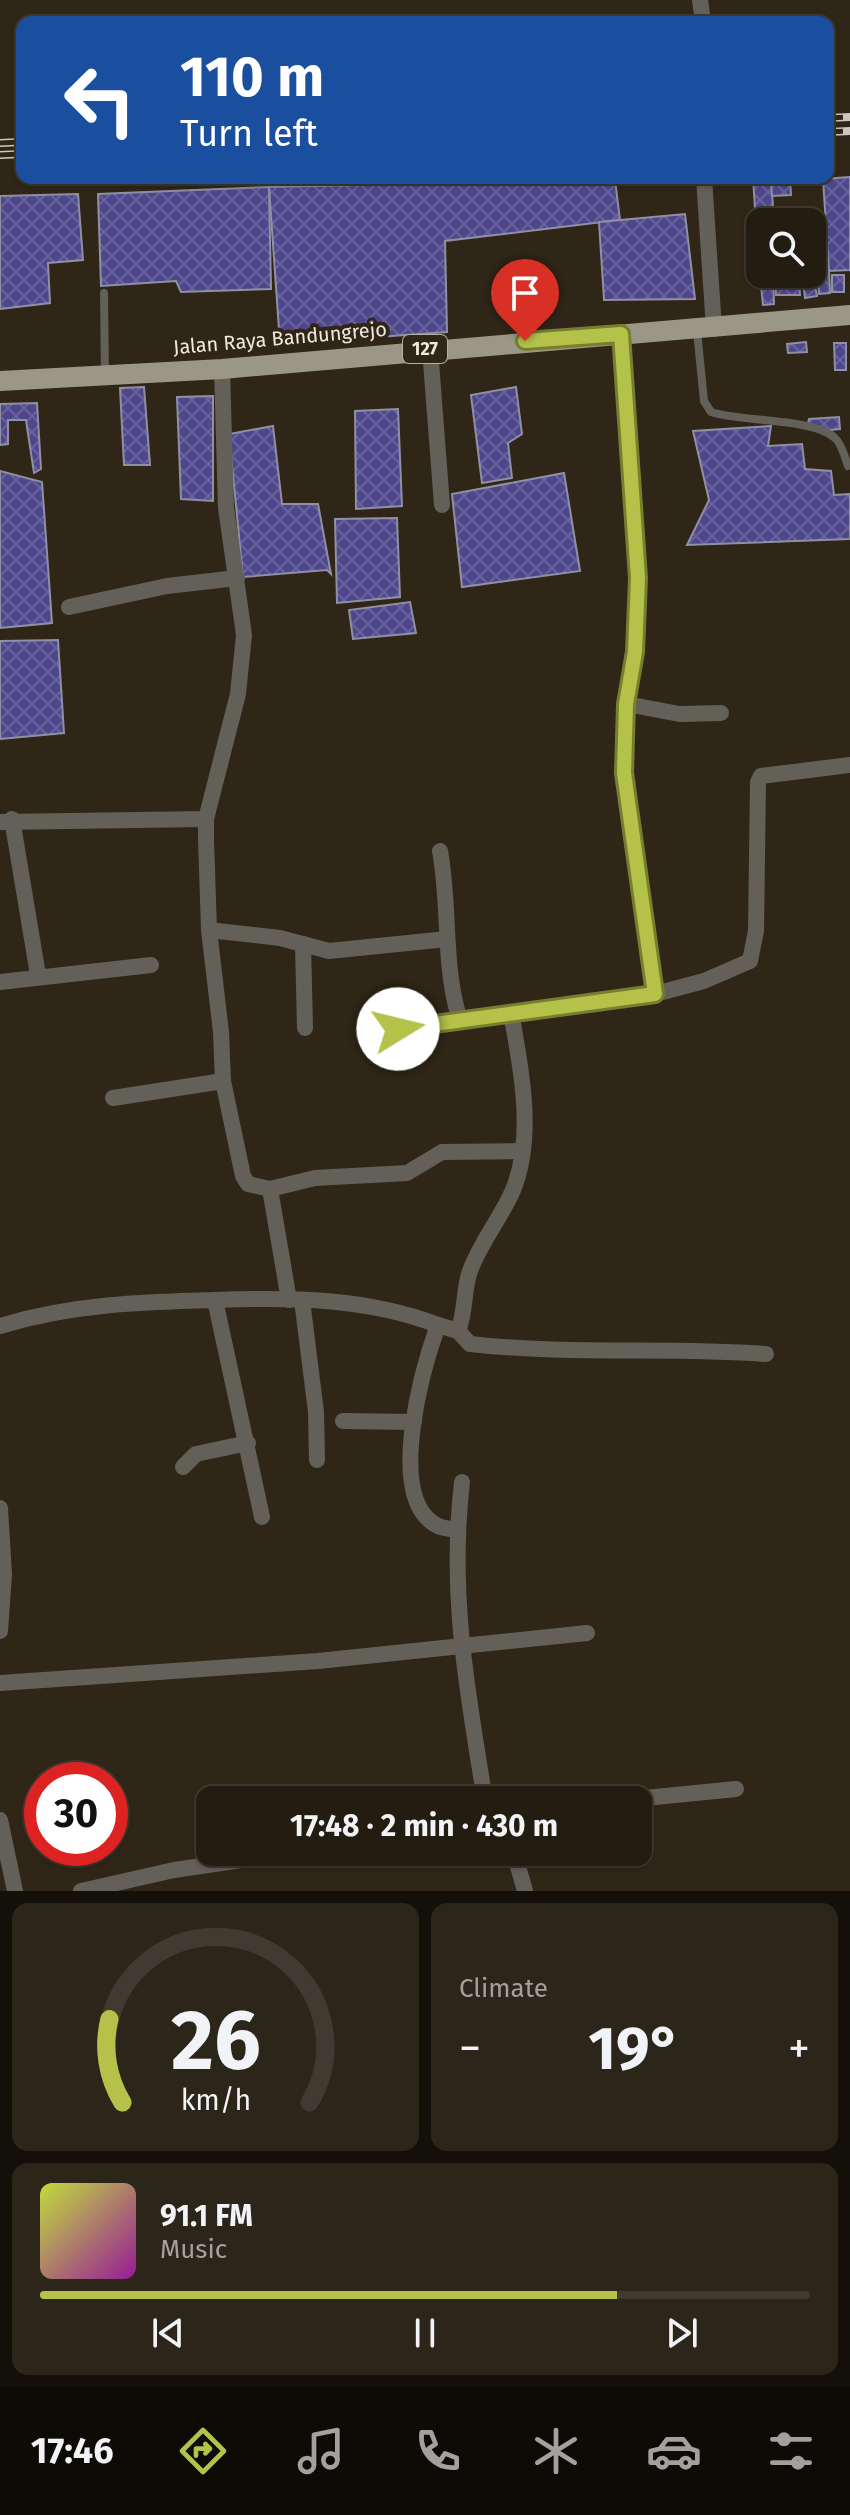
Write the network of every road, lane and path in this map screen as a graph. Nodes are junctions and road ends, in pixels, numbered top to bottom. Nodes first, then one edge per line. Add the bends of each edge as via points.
1 (704, 184) edge
2 (104, 293) dead end
3 (850, 315) edge
4 (705, 330) junction
5 (621, 334) junction
6 (430, 349) junction
7 (222, 369) junction
8 (105, 376) junction
9 (0, 381) edge
10 (848, 466) dead end
11 (442, 505) dead end
12 (237, 578) junction
13 (69, 607) dead end
14 (626, 704) junction
15 (721, 713) dead end
16 (850, 765) edge
17 (206, 819) junction
18 (6, 821) edge
19 (440, 851) dead end
20 (209, 930) junction
21 (447, 939) junction
22 (303, 944) junction
23 (151, 965) dead end
24 (38, 975) junction
25 (0, 982) edge
26 (655, 994) junction
27 (511, 1013) junction
28 (455, 1020) junction
29 (305, 1028) dead end
30 (369, 1034) dead end
31 (223, 1081) junction
32 (113, 1098) dead end
33 (522, 1151) junction
34 (270, 1189) junction
35 (215, 1300) junction
36 (296, 1300) junction
37 (438, 1325) junction
38 (0, 1326) edge
39 (458, 1331) junction
40 (766, 1354) dead end
41 (343, 1421) dead end
42 (414, 1422) junction
43 (248, 1443) junction
44 (317, 1460) dead end
45 (183, 1467) dead end
46 (462, 1482) dead end
47 (0, 1508) edge
48 (262, 1517) dead end
49 (457, 1530) junction
50 (0, 1631) edge
51 (587, 1633) dead end
52 (460, 1644) junction
53 (0, 1683) edge
54 (483, 1786) edge
55 (736, 1789) dead end
56 (652, 1797) edge
57 (0, 1820) edge
58 (201, 1866) edge
59 (518, 1866) edge
60 (15, 1891) edge
61 (81, 1891) edge
62 (525, 1891) edge

1 - 4 street
2 - 8 lane
3 - 4 main road, Jalan Raya Bandungrejo / 127
4 - 5 main road, Jalan Raya Bandungrejo / 127
4 - 10 lane via 704,401 711,412 829,434 838,441
5 - 6 main road, Jalan Raya Bandungrejo / 127
5 - 14 street via 638,558 635,652
6 - 7 main road, Jalan Raya Bandungrejo / 127
6 - 11 street
7 - 8 main road, Jalan Raya Bandungrejo / 127
7 - 12 street via 226,497
8 - 9 main road, Jalan Raya Bandungrejo / 127
12 - 13 street via 167,586
12 - 17 street via 243,663
14 - 15 street via 672,713
14 - 26 street via 626,786
16 - 26 street via 761,776 756,931 750,961
17 - 18 street
17 - 20 street
18 - 24 street
19 - 21 street
20 - 22 street
20 - 31 street
21 - 22 street via 329,951
21 - 28 street
22 - 29 street
23 - 24 street
24 - 25 street
26 - 27 street
27 - 28 street
27 - 33 street via 520,1064
28 - 30 street
31 - 32 street
31 - 34 street via 245,1182
33 - 34 street via 442,1152 407,1173 315,1178
33 - 39 street via 515,1186 469,1273 466,1311
34 - 36 street
35 - 36 street
35 - 38 street via 73,1307
35 - 43 street
36 - 37 street via 355,1302
36 - 44 street via 316,1412
37 - 39 street
37 - 42 street via 415,1396
39 - 40 street via 470,1344 498,1347 616,1352 693,1348
41 - 42 street
42 - 49 street via 412,1469 420,1511 434,1525
43 - 45 street via 196,1454
43 - 48 street
46 - 49 street
47 - 50 street
49 - 52 street
51 - 52 street
52 - 53 street via 318,1661
52 - 54 street
55 - 56 street
57 - 60 street
58 - 61 street
59 - 62 street

